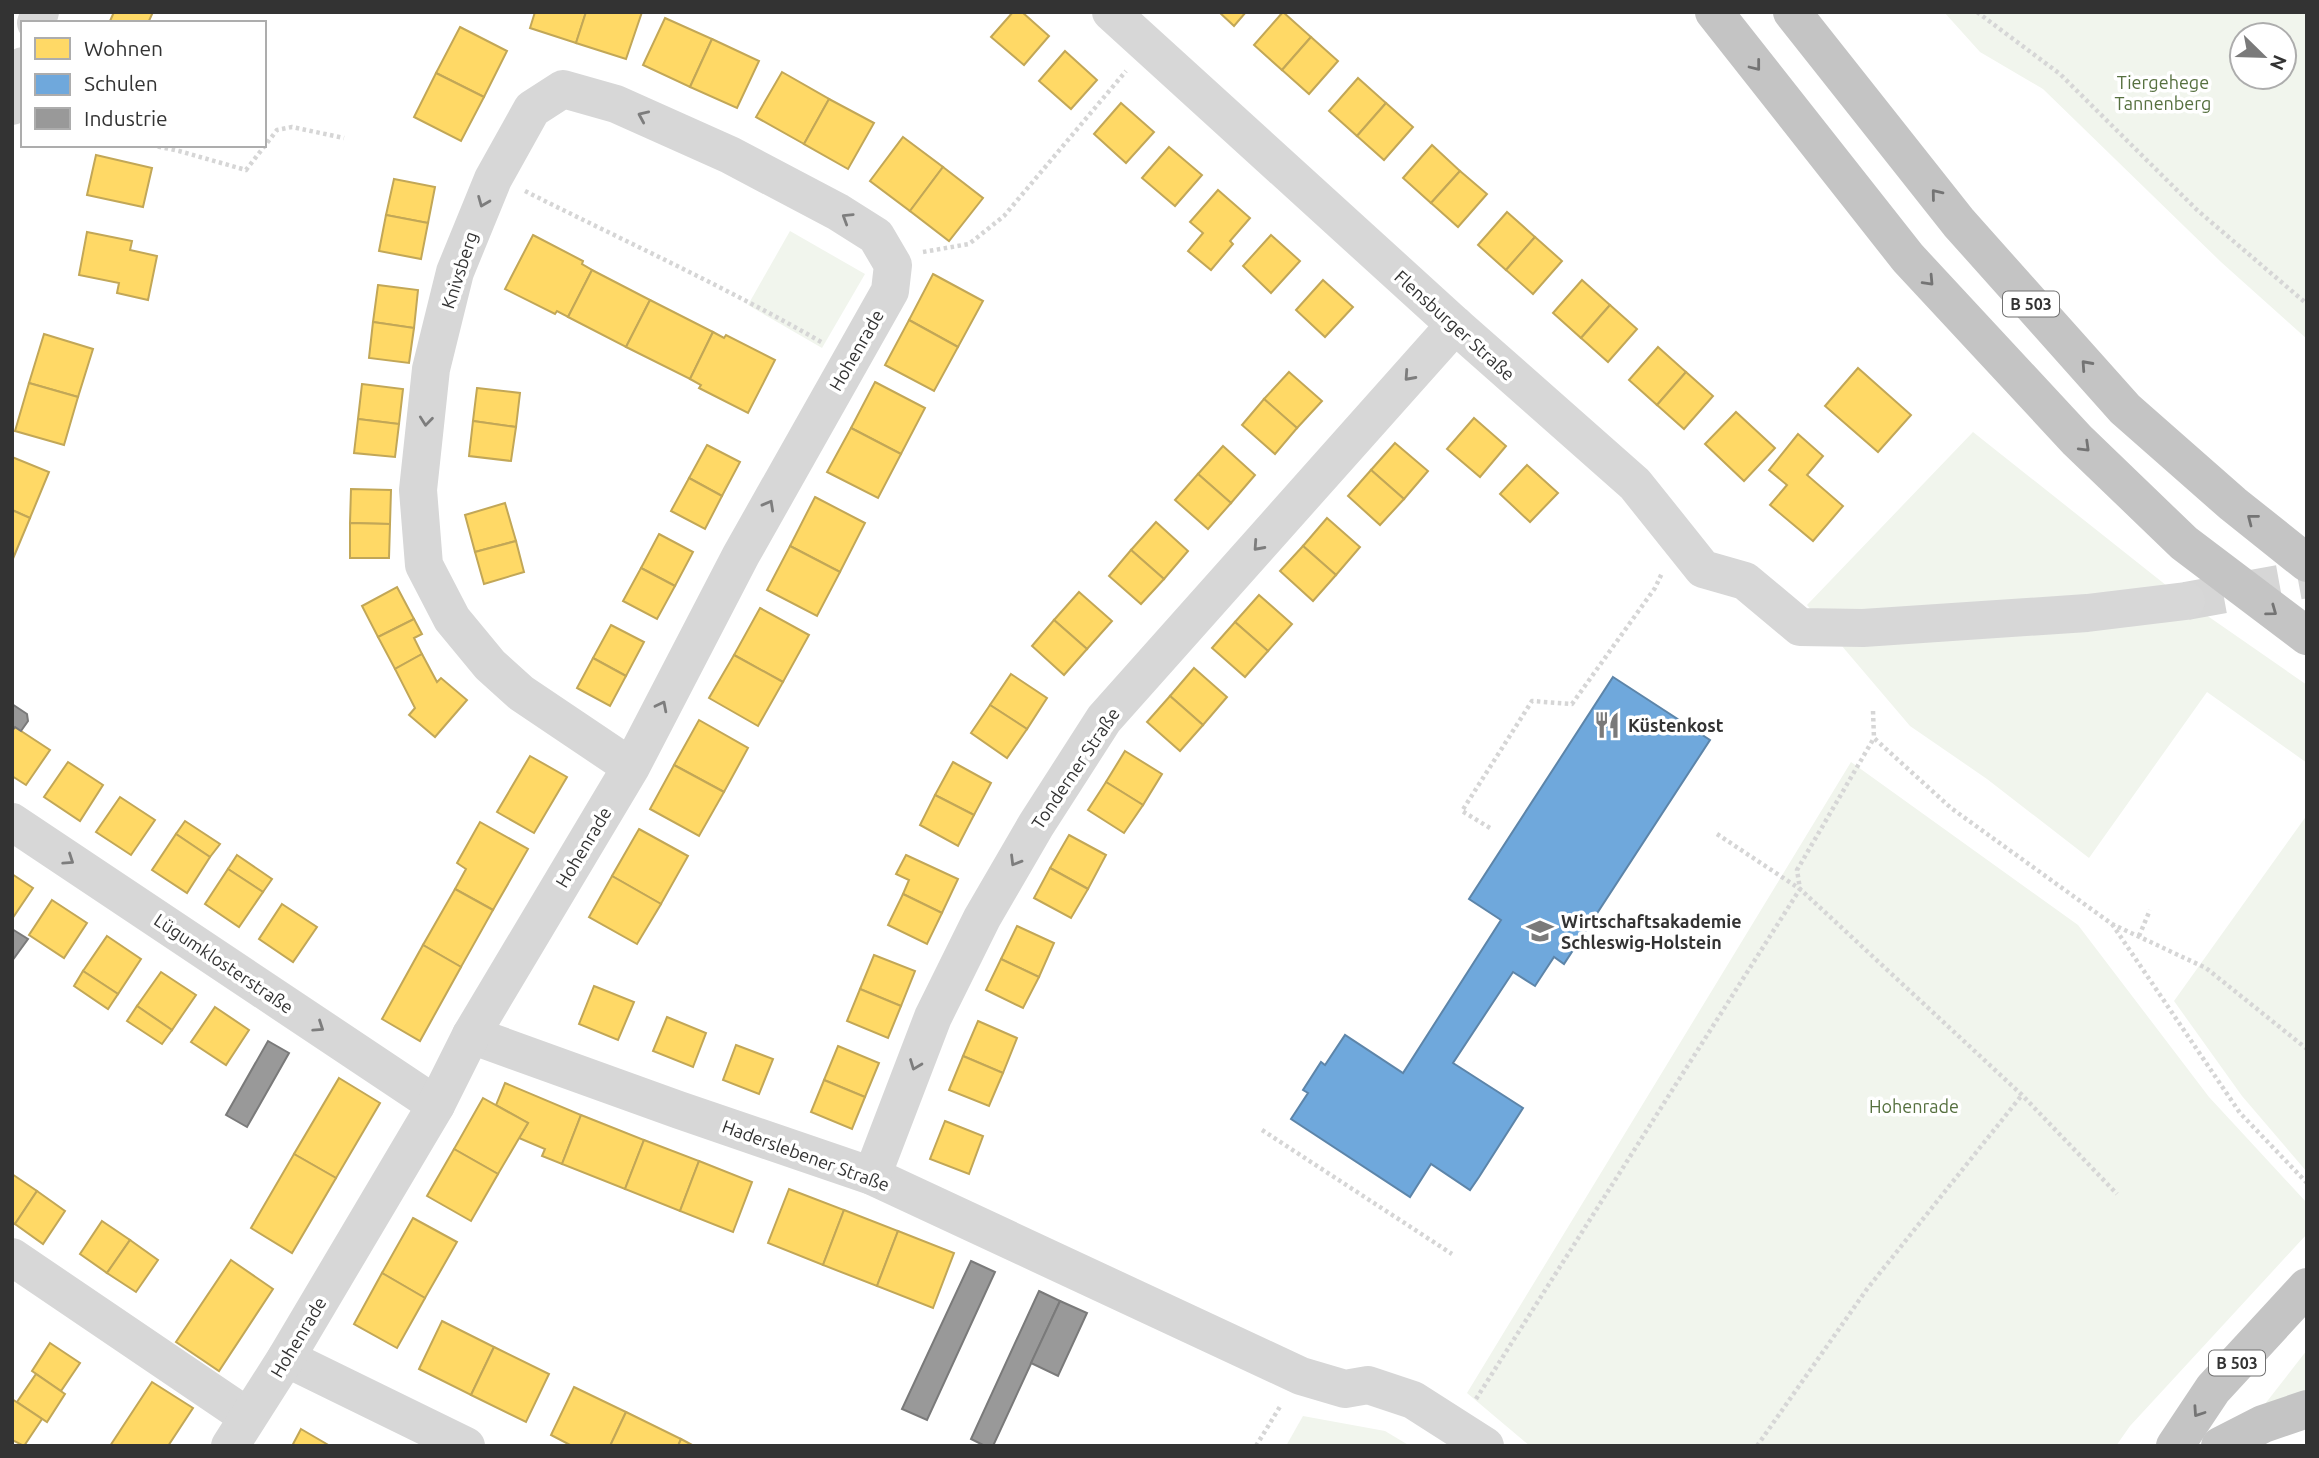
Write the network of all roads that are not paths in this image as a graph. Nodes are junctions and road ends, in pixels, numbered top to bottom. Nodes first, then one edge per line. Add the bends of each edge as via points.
1 (1111, 12) edge
2 (1714, 12) edge
3 (1792, 12) edge
4 (21, 73) edge
5 (12, 106) edge
6 (893, 265) joint
7 (1455, 326) junction
8 (2306, 562) edge
9 (2186, 601) tunnel mouth
10 (2307, 636) edge
11 (631, 767) junction
12 (12, 822) edge
13 (471, 1035) junction
14 (436, 1105) junction
15 (872, 1176) junction
16 (12, 1257) edge
17 (2307, 1287) edge
18 (286, 1358) junction
19 (2307, 1409) edge
20 (239, 1431) edge
21 (1471, 1437) edge
22 (466, 1446) edge
23 (2175, 1446) edge
24 (2220, 1446) edge

1 - 7 street, Flensburger Straße
2 -> 10 highway via 1908,258 2077,440 2184,543
8 -> 3 highway, B 503 via 2125,408 1959,223
4 - 5 street
11 -> 6 street, Hohenrade via 741,555 890,291
6 -> 11 street, Knivsberg via 876,236 838,212 617,104 563,89 532,109 493,179 455,272 431,369 418,490 424,565 452,620 490,665 521,693
7 - 9 street, Flensburger Straße via 1635,484 1703,569 1745,581 1800,627 1863,628 2087,613
7 -> 15 street, Tonderner Straße via 1104,719 982,918 933,1017
11 - 13 street, Hohenrade
12 -> 14 street, Lügumklosterstraße
13 - 14 street, Hohenrade
13 - 15 street, Haderslebener Straße
14 - 18 street, Hohenrade
15 - 21 street, Haderslebener Straße via 1301,1376 1345,1389 1368,1385 1413,1400
16 - 20 street, Hohenrade
17 -> 23 highway, B 503 via 2213,1389
18 - 20 street, Hohenrade
18 - 22 street
19 - 24 highway

